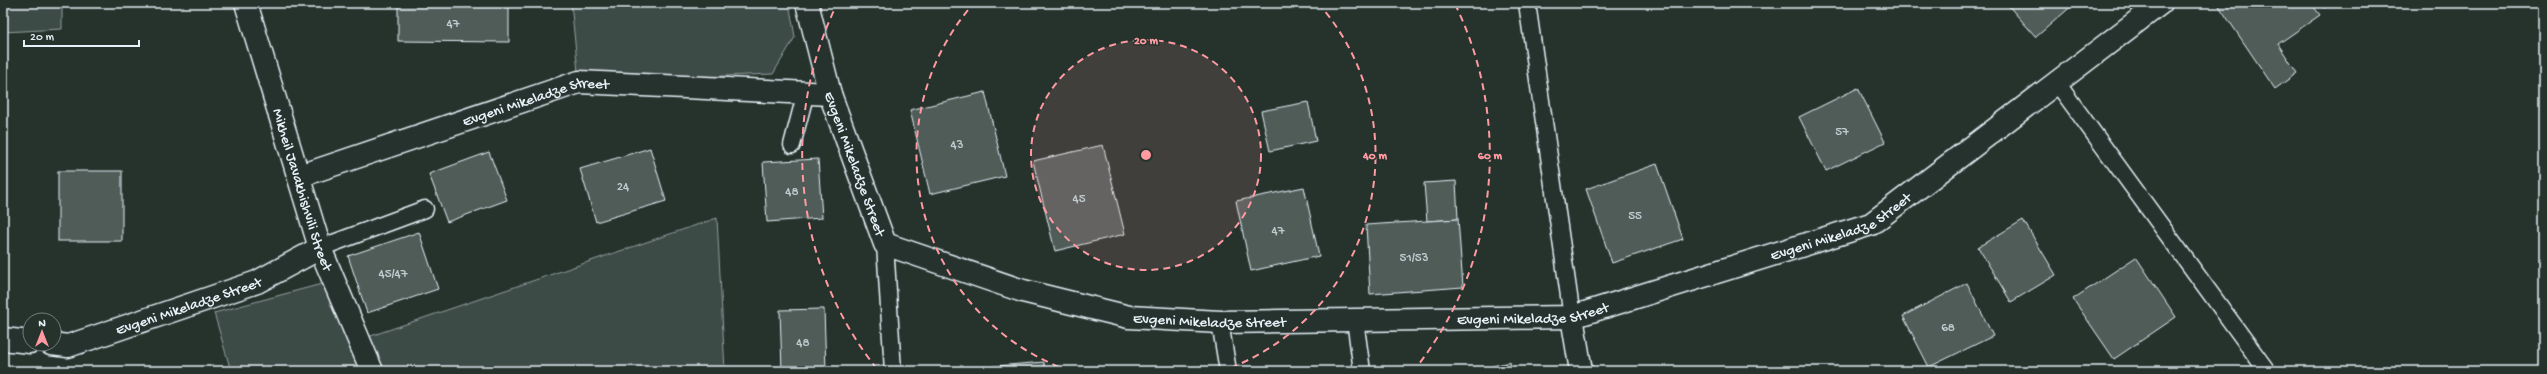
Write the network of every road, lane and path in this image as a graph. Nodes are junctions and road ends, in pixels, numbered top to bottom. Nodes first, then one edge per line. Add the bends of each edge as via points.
1 (246, 3) edge
2 (808, 3) edge
3 (1528, 3) edge
4 (2161, 3) edge
5 (2057, 83) junction
6 (806, 92) junction
7 (830, 94) junction
8 (792, 145) dead end
9 (300, 176) junction
10 (425, 209) dead end
11 (885, 244) junction
12 (320, 248) junction
13 (1572, 317) junction
14 (1355, 320) junction
15 (1220, 322) junction
16 (3, 338) edge
17 (22, 341) edge
18 (62, 345) edge
19 (372, 371) edge
20 (893, 371) edge
21 (1228, 371) edge
22 (1362, 371) edge
23 (1581, 371) edge
24 (2267, 371) edge

1 - 9 street, Mikheil Javakhishvili Street
2 - 7 street
3 - 13 lane
4 - 5 street, Evgeni Mikeladze Street
5 - 13 street, Evgeni Mikeladze Street via 1871,224
5 - 24 lane
6 - 7 street, Evgeni Mikeladze Street
6 - 8 lane
6 - 9 street, Evgeni Mikeladze Street via 579,82
7 - 11 street, Evgeni Mikeladze Street
9 - 12 street, Mikheil Javakhishvili Street
10 - 12 lane
11 - 15 street, Evgeni Mikeladze Street via 1023,291 1130,316
11 - 20 lane
12 - 18 street, Evgeni Mikeladze Street via 256,282 68,346
12 - 19 street, Mikheil Javakhishvili Street
13 - 14 street, Evgeni Mikeladze Street
13 - 23 street
14 - 15 street, Evgeni Mikeladze Street
14 - 22 lane
15 - 21 lane
16 - 17 street

